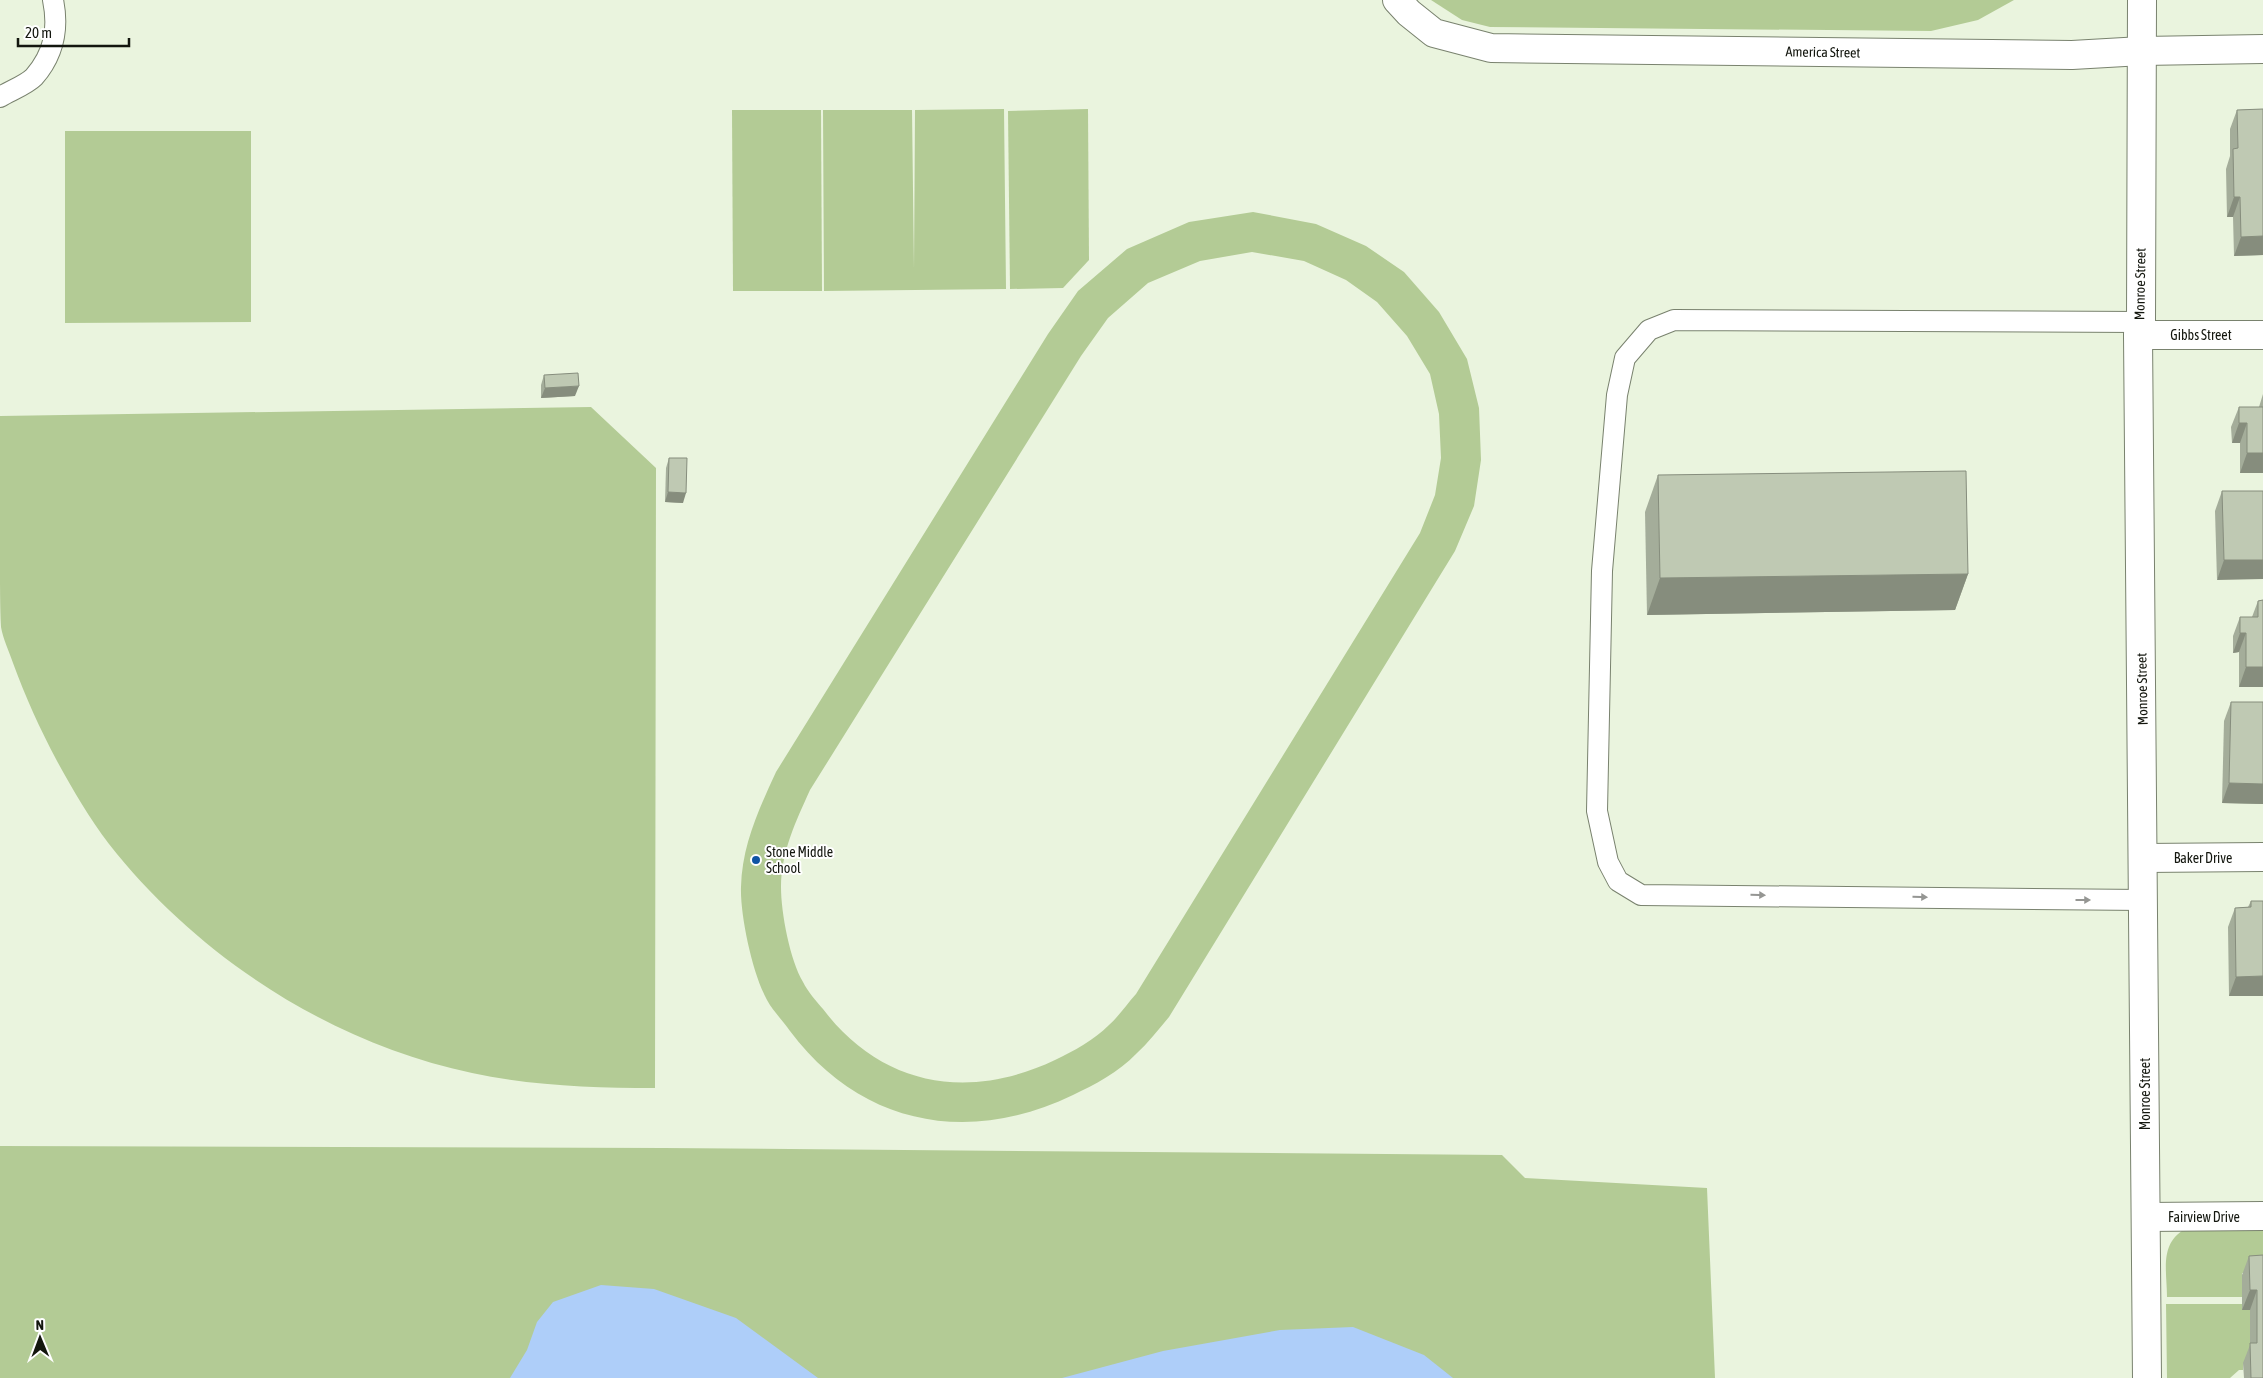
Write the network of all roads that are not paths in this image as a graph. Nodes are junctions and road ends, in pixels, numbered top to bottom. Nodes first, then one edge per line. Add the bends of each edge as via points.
1 (53, 0) edge
2 (1397, 0) edge
3 (2142, 0) edge
4 (2263, 49) edge
5 (2142, 51) junction
6 (0, 97) edge
7 (2140, 329) junction
8 (2263, 335) edge
9 (2263, 857) edge
10 (2144, 858) junction
11 (2144, 900) junction
12 (2263, 1216) edge
13 (2146, 1217) junction
14 (2146, 1378) edge

1 - 6 lane via 57,19 53,47 33,78
2 - 5 street, America Street via 1434,33 1491,48 2072,56
3 - 5 street, Monroe Street
4 - 5 street, America Street
5 - 7 street, Monroe Street
7 - 8 street, Gibbs Street
7 - 10 street, Monroe Street
7 -> 11 lane via 1674,320 1649,330 1625,358 1616,395 1602,571 1597,810 1608,862 1618,880 1641,895
9 - 10 street, Baker Drive
10 - 11 street, Monroe Street
11 - 13 street, Monroe Street
12 - 13 street, Fairview Drive
13 - 14 street, Monroe Street

